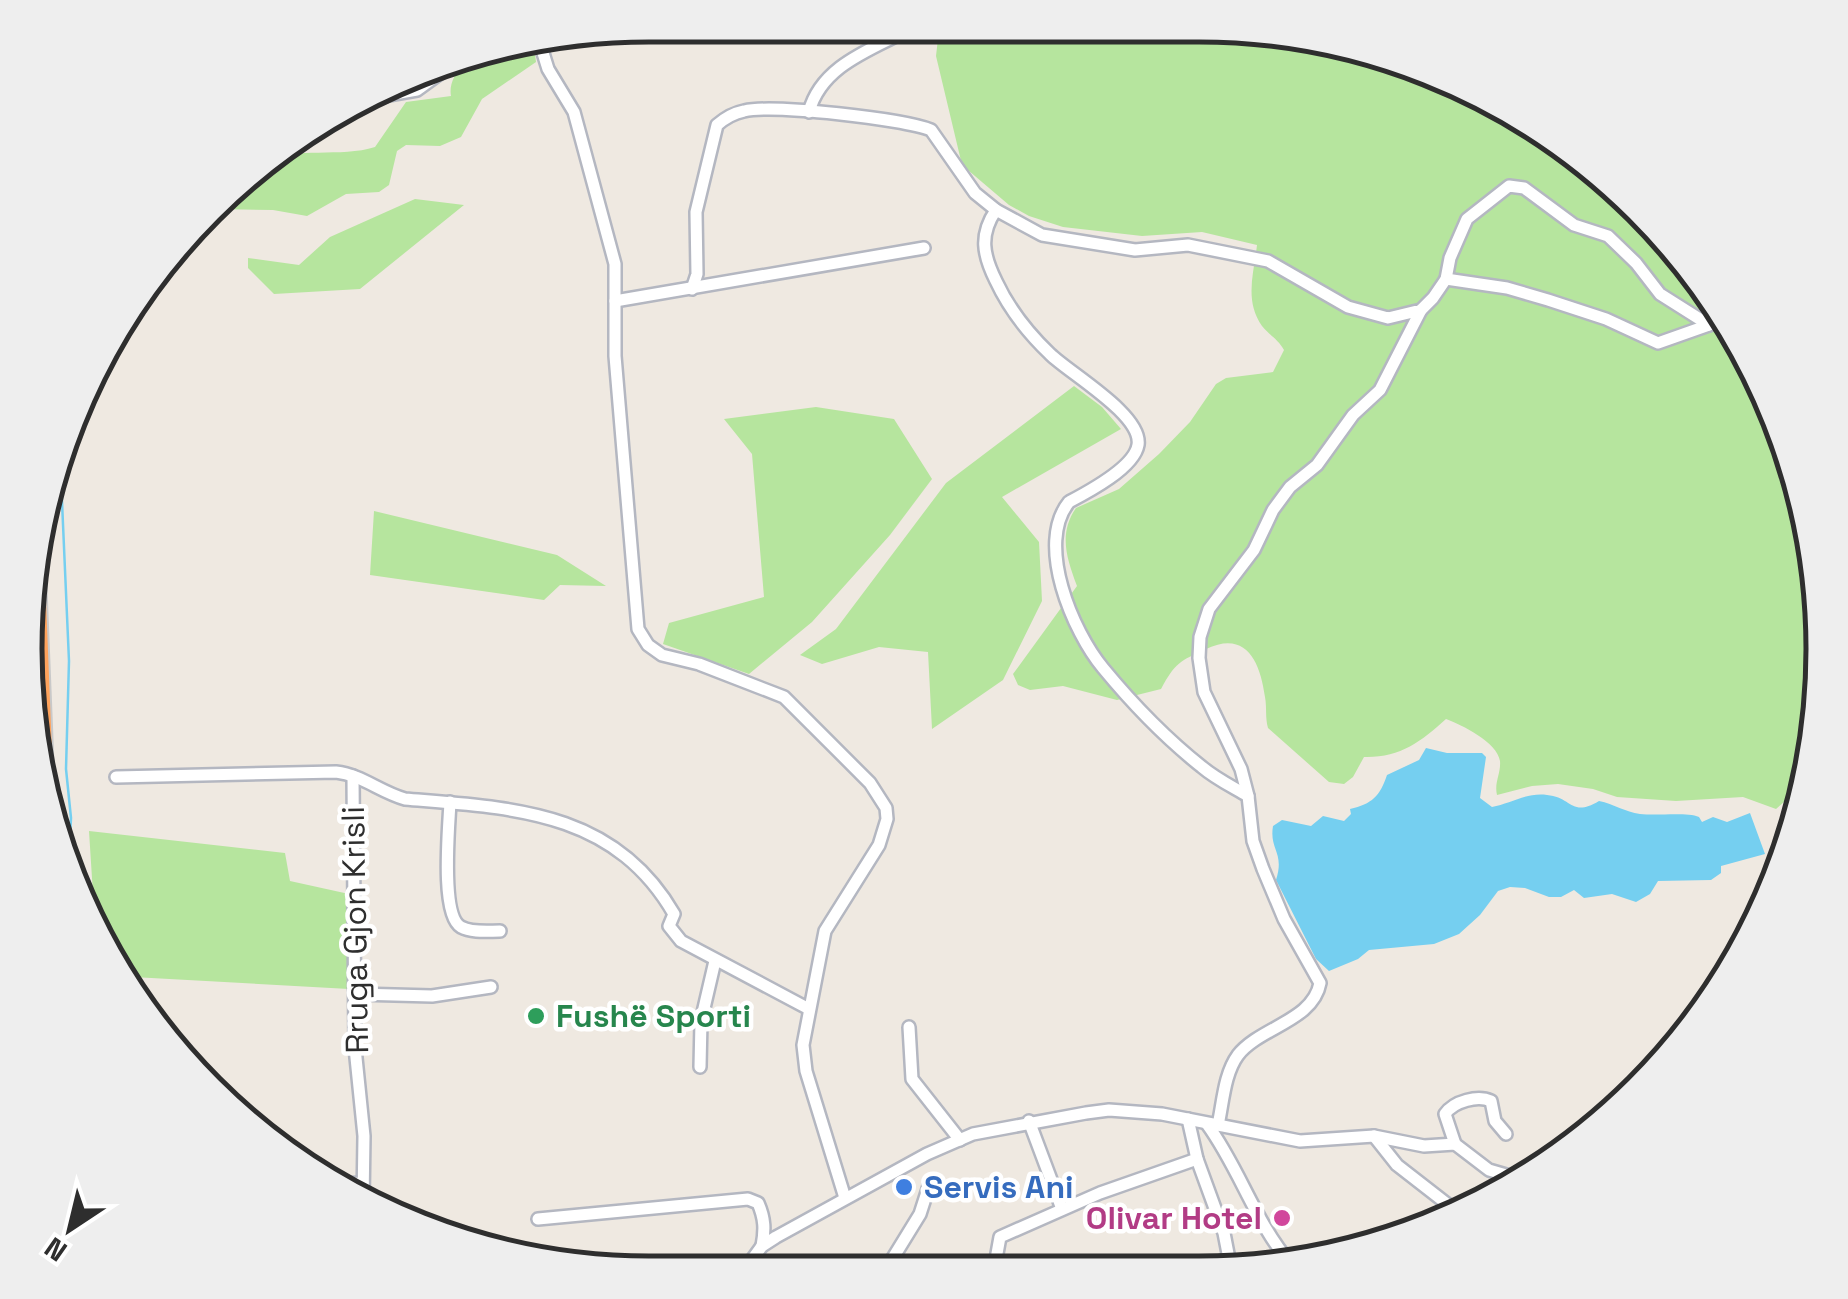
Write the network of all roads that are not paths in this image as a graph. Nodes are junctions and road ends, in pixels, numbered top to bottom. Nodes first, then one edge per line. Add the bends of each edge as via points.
1 (884, 43) edge
2 (542, 52) edge
3 (809, 112) junction
4 (996, 210) junction
5 (924, 248) dead end
6 (1446, 279) junction
7 (692, 289) junction
8 (614, 301) junction
9 (1422, 310) junction
10 (116, 776) dead end
11 (352, 776) junction
12 (1248, 796) junction
13 (450, 802) junction
14 (500, 931) dead end
15 (715, 961) junction
16 (492, 987) dead end
17 (357, 994) junction
18 (809, 1009) junction
19 (909, 1027) dead end
20 (700, 1067) dead end
21 (1188, 1119) junction
22 (1029, 1121) junction
23 (1213, 1124) junction
24 (1506, 1134) dead end
25 (1374, 1136) junction
26 (960, 1140) junction
27 (1455, 1144) junction
28 (1198, 1159) junction
29 (1503, 1174) edge
30 (361, 1183) edge
31 (364, 1183) joint
32 (929, 1186) dead end
33 (845, 1198) junction
34 (1446, 1203) edge
35 (1062, 1209) junction
36 (538, 1219) dead end
37 (762, 1246) junction
38 (1281, 1251) edge
39 (1228, 1255) edge
40 (755, 1256) edge
41 (894, 1256) edge
42 (997, 1256) edge

1 - 3 street via 838,68 816,90
2 - 8 street via 574,112 611,248
3 - 4 street via 931,130
3 - 7 street via 745,110 717,125 696,212
4 - 9 street via 1055,238 1135,250 1188,245 1268,261 1364,313 1388,318
4 - 12 street via 984,249 1004,299 1051,355 1117,408 1137,435 1134,454 1111,478 1064,509 1056,560 1073,613 1104,669 1170,739
5 - 7 street
6 - 6 street via 1467,219 1513,186 1574,225 1608,236 1660,294 1709,325 1658,343 1548,300
6 - 9 street
7 - 8 street
8 - 18 street via 638,629 662,656 772,690 870,783 886,808 879,845 825,931
9 - 12 street via 1380,390 1317,466 1290,486 1204,623 1204,692
10 - 11 street, Rruga Gjon Krisli
11 - 13 street via 390,795
11 - 17 street, Rruga Gjon Krisli
12 - 23 street via 1262,869 1320,983 1308,1006 1237,1057
13 - 14 street via 452,917 464,929
13 - 15 street via 588,830 642,869 674,914 671,931
15 - 18 street
15 - 20 street via 701,1020
16 - 17 street via 432,996
17 - 31 street, Rruga Gjon Krisli
18 - 33 street via 803,1060
19 - 26 street via 912,1079
21 - 22 street via 1109,1110
21 - 23 street
21 - 28 street
22 - 26 street
22 - 35 street
23 - 25 street via 1300,1141
23 - 38 street via 1260,1223
24 - 27 street via 1491,1102 1475,1098 1446,1114
25 - 27 street via 1424,1146
25 - 34 street via 1397,1165
26 - 33 street
27 - 29 street
28 - 35 street
28 - 39 street
30 - 31 street
32 - 41 street
33 - 37 street
35 - 42 street via 1000,1237
36 - 37 street via 748,1199 761,1210
37 - 40 street

